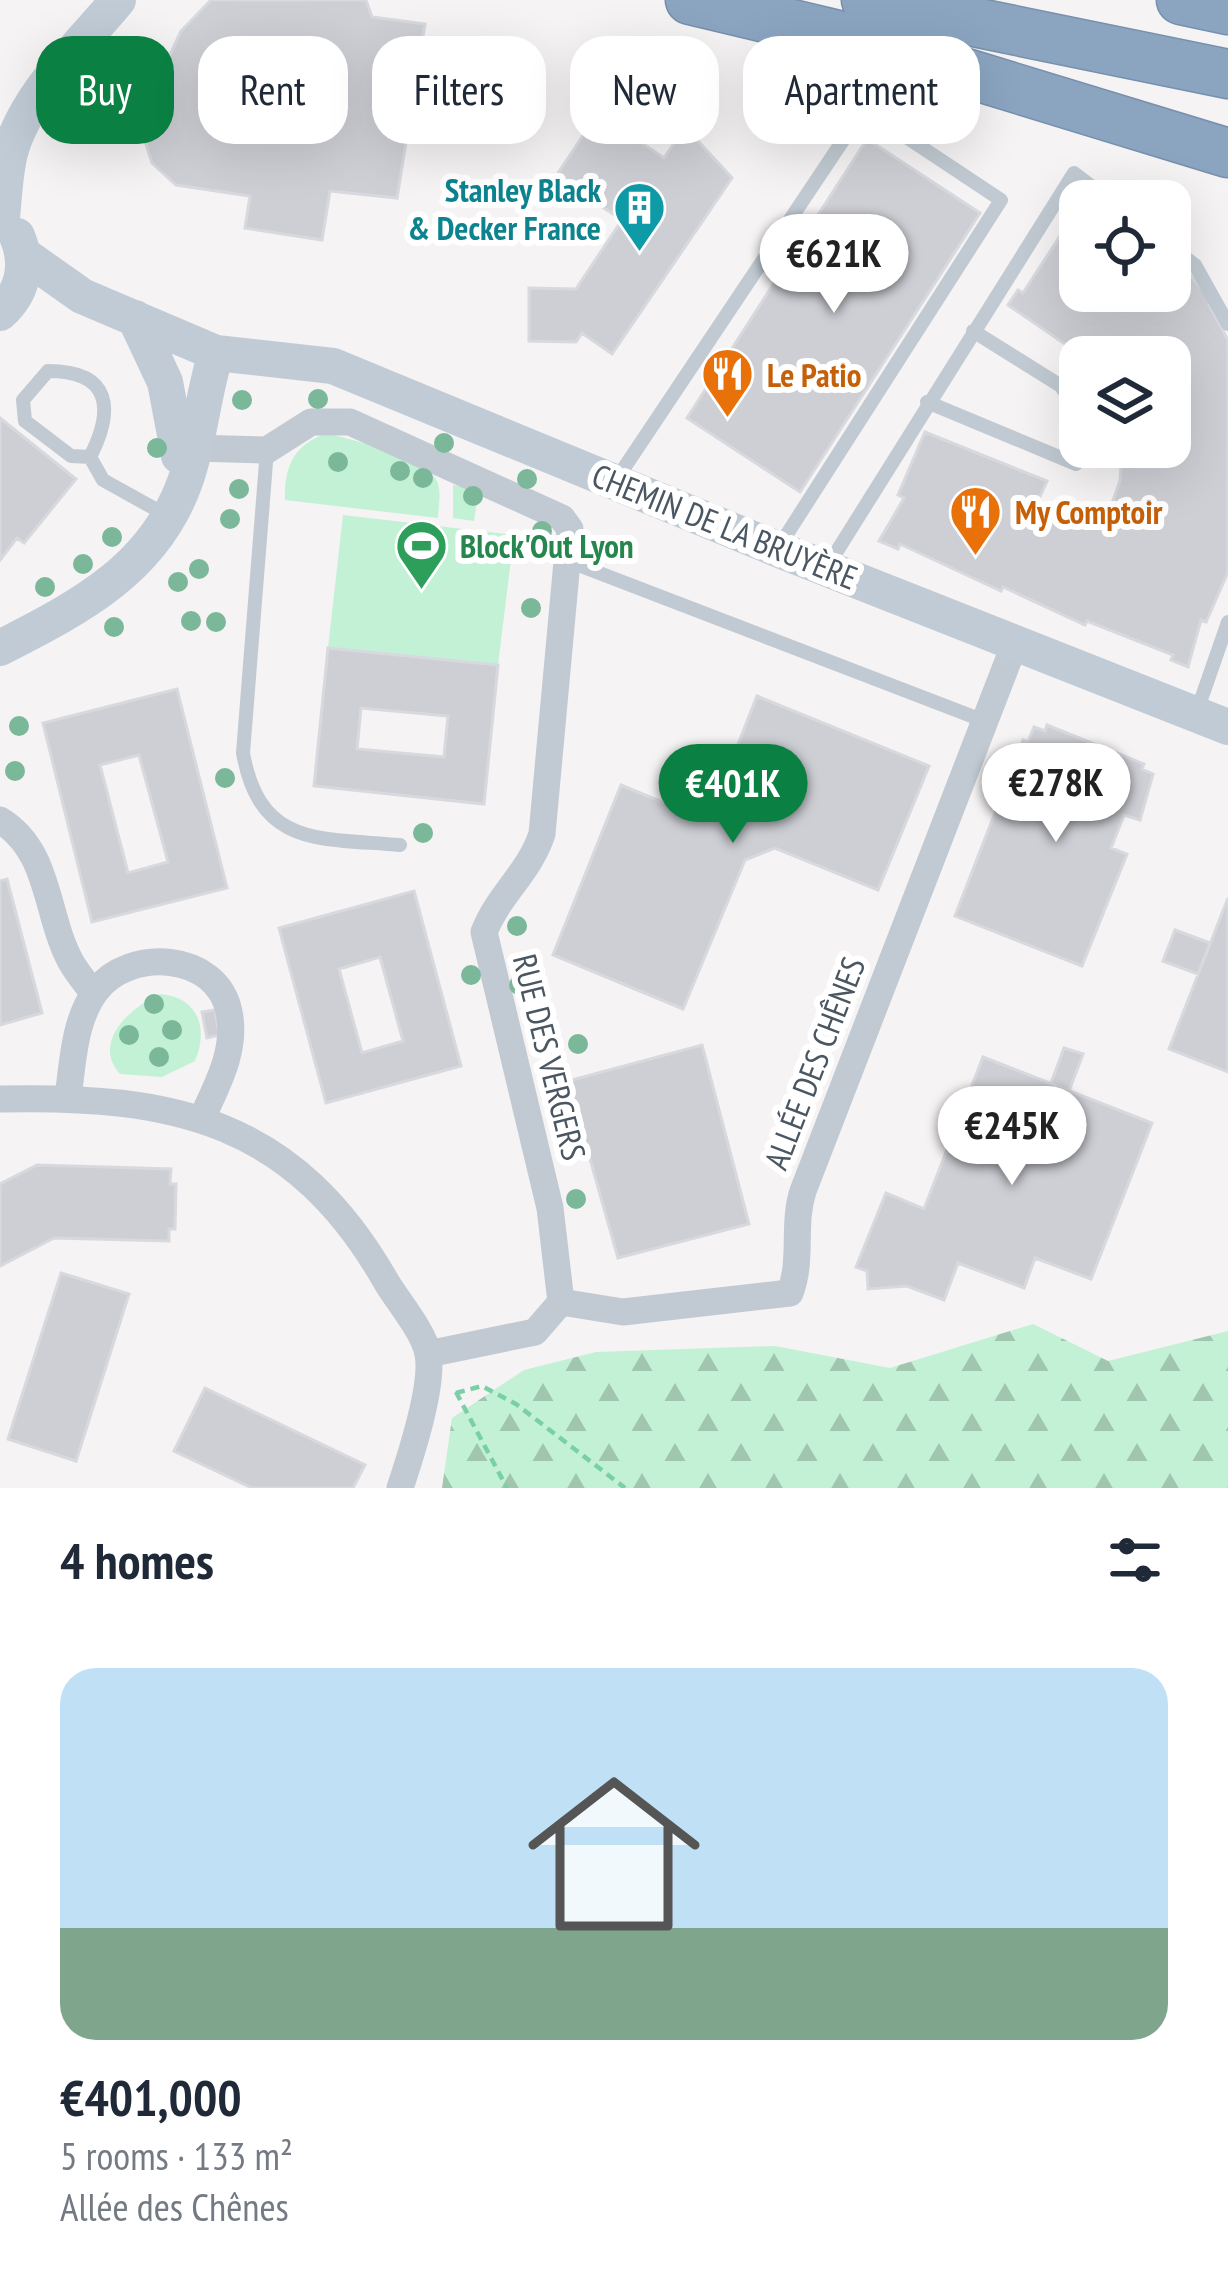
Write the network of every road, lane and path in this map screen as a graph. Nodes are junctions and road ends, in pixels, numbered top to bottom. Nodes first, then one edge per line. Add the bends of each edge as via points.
1 (118, 0) edge
2 (690, 0) edge
3 (737, 0) edge
4 (1181, 0) edge
5 (1228, 10) edge
6 (864, 11) edge
7 (86, 36) edge
8 (1228, 74) edge
9 (36, 79) edge
10 (36, 103) edge
11 (0, 118) edge
12 (1224, 155) edge
13 (1059, 196) edge
14 (1, 217) edge
15 (23, 254) junction
16 (1191, 262) edge
17 (82, 296) junction
18 (2, 312) edge
19 (135, 318) junction
20 (1228, 324) edge
21 (973, 331) junction
22 (216, 353) junction
23 (1059, 385) edge
24 (927, 402) junction
25 (193, 448) junction
26 (267, 450) junction
27 (90, 457) junction
28 (1059, 457) edge
29 (614, 483) junction
30 (168, 517) junction
31 (777, 550) junction
32 (568, 561) junction
33 (826, 567) junction
34 (1228, 622) edge
35 (1016, 643) junction
36 (0, 648) edge
37 (1212, 721) edge
38 (987, 722) junction
39 (0, 820) edge
40 (400, 845) dead end
41 (94, 994) junction
42 (68, 1097) junction
43 (0, 1099) edge
44 (202, 1118) junction
45 (561, 1302) junction
46 (428, 1354) junction
47 (457, 1393) junction
48 (400, 1488) edge
49 (507, 1488) edge
50 (625, 1488) edge

1 - 7 main road
2 - 12 highway via 851,38
3 - 6 lane
4 - 5 highway
6 - 8 highway
9 - 11 main road
10 - 14 main road via 10,152
13 - 21 lane
14 - 15 main road
15 - 17 main road, CHEMIN DE LA BRUYÈRE
15 - 18 main road via 23,275
16 - 20 lane
17 - 18 main road
17 - 19 main road, CHEMIN DE LA BRUYÈRE
19 - 22 main road, CHEMIN DE LA BRUYÈRE
19 - 30 main road via 177,421 180,464
21 - 23 lane
21 - 24 lane
22 - 25 main road
22 - 29 main road, CHEMIN DE LA BRUYÈRE via 333,366
24 - 28 lane
24 - 33 lane
25 - 26 street, RUE DES VERGERS
25 - 30 main road
26 - 32 street, RUE DES VERGERS via 311,422 350,422 562,518 570,529
26 - 40 lane via 243,753 248,778 271,818 298,836
27 - 27 lane via 107,424 105,400 92,380 48,371 23,400 26,421 71,456
27 - 30 lane via 103,480
29 - 31 main road, CHEMIN DE LA BRUYÈRE
29 - 31 lane via 864,109 1001,200
30 - 36 main road via 125,575
31 - 33 main road, CHEMIN DE LA BRUYÈRE
32 - 38 lane
32 - 45 street, RUE DES VERGERS via 542,834 484,932 550,1208
33 - 35 main road, CHEMIN DE LA BRUYÈRE
34 - 37 lane
35 - 37 main road, CHEMIN DE LA BRUYÈRE
35 - 38 street, ALLÉE DES CHÊNES
38 - 45 street, ALLÉE DES CHÊNES via 803,1191 799,1271 790,1293 623,1312
39 - 41 street via 20,832 35,858 69,959
41 - 42 street via 80,1024
41 - 44 street via 137,963 178,962 221,990 230,1014 228,1058
42 - 43 street
42 - 44 street
44 - 46 street via 250,1137 302,1173 364,1243
45 - 46 street via 535,1332
46 - 47 path
46 - 48 street
47 - 49 path
47 - 50 path via 482,1386 516,1404

